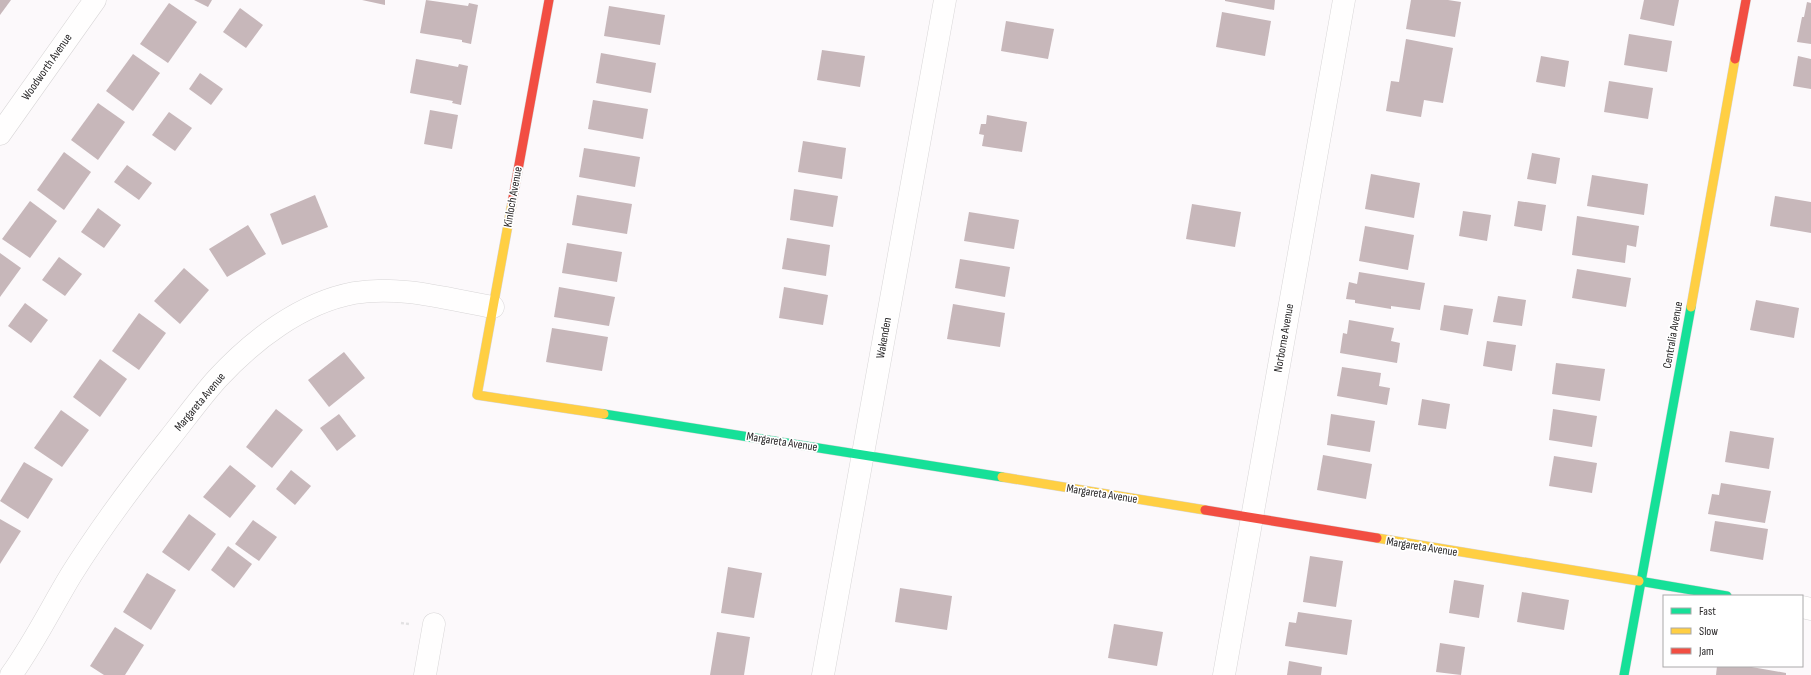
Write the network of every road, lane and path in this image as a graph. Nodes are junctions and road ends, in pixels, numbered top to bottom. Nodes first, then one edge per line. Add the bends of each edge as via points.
1 (95, 0) edge
2 (549, 0) edge
3 (944, 0) edge
4 (1344, 0) edge
5 (1746, 0) edge
6 (0, 134) edge
7 (493, 307) junction
8 (477, 395) joint
9 (863, 454) junction
10 (1252, 519) junction
11 (1641, 583) junction
12 (1720, 595) edge
13 (434, 624) dead end
14 (11, 675) edge
15 (425, 675) edge
16 (823, 675) edge
17 (1224, 675) edge
18 (1624, 675) edge

1 - 6 street, Woodworth Avenue
2 - 7 street, Kinloch Avenue
3 - 9 street, Wakenden
4 - 10 street, Norborne Avenue
5 - 11 street, Centralia Avenue
7 - 8 street, Kinloch Avenue
7 - 14 street, Margareta Avenue via 429,295 376,291 324,302 300,312 273,330 240,356 218,379 141,474 80,562 26,655
8 - 9 street, Margareta Avenue
9 - 10 street, Margareta Avenue
9 - 16 street, Wakenden
10 - 11 street, Margareta Avenue
10 - 17 street, Norborne Avenue
11 - 12 street, Margareta Avenue
11 - 18 street, Centralia Avenue
13 - 15 street

